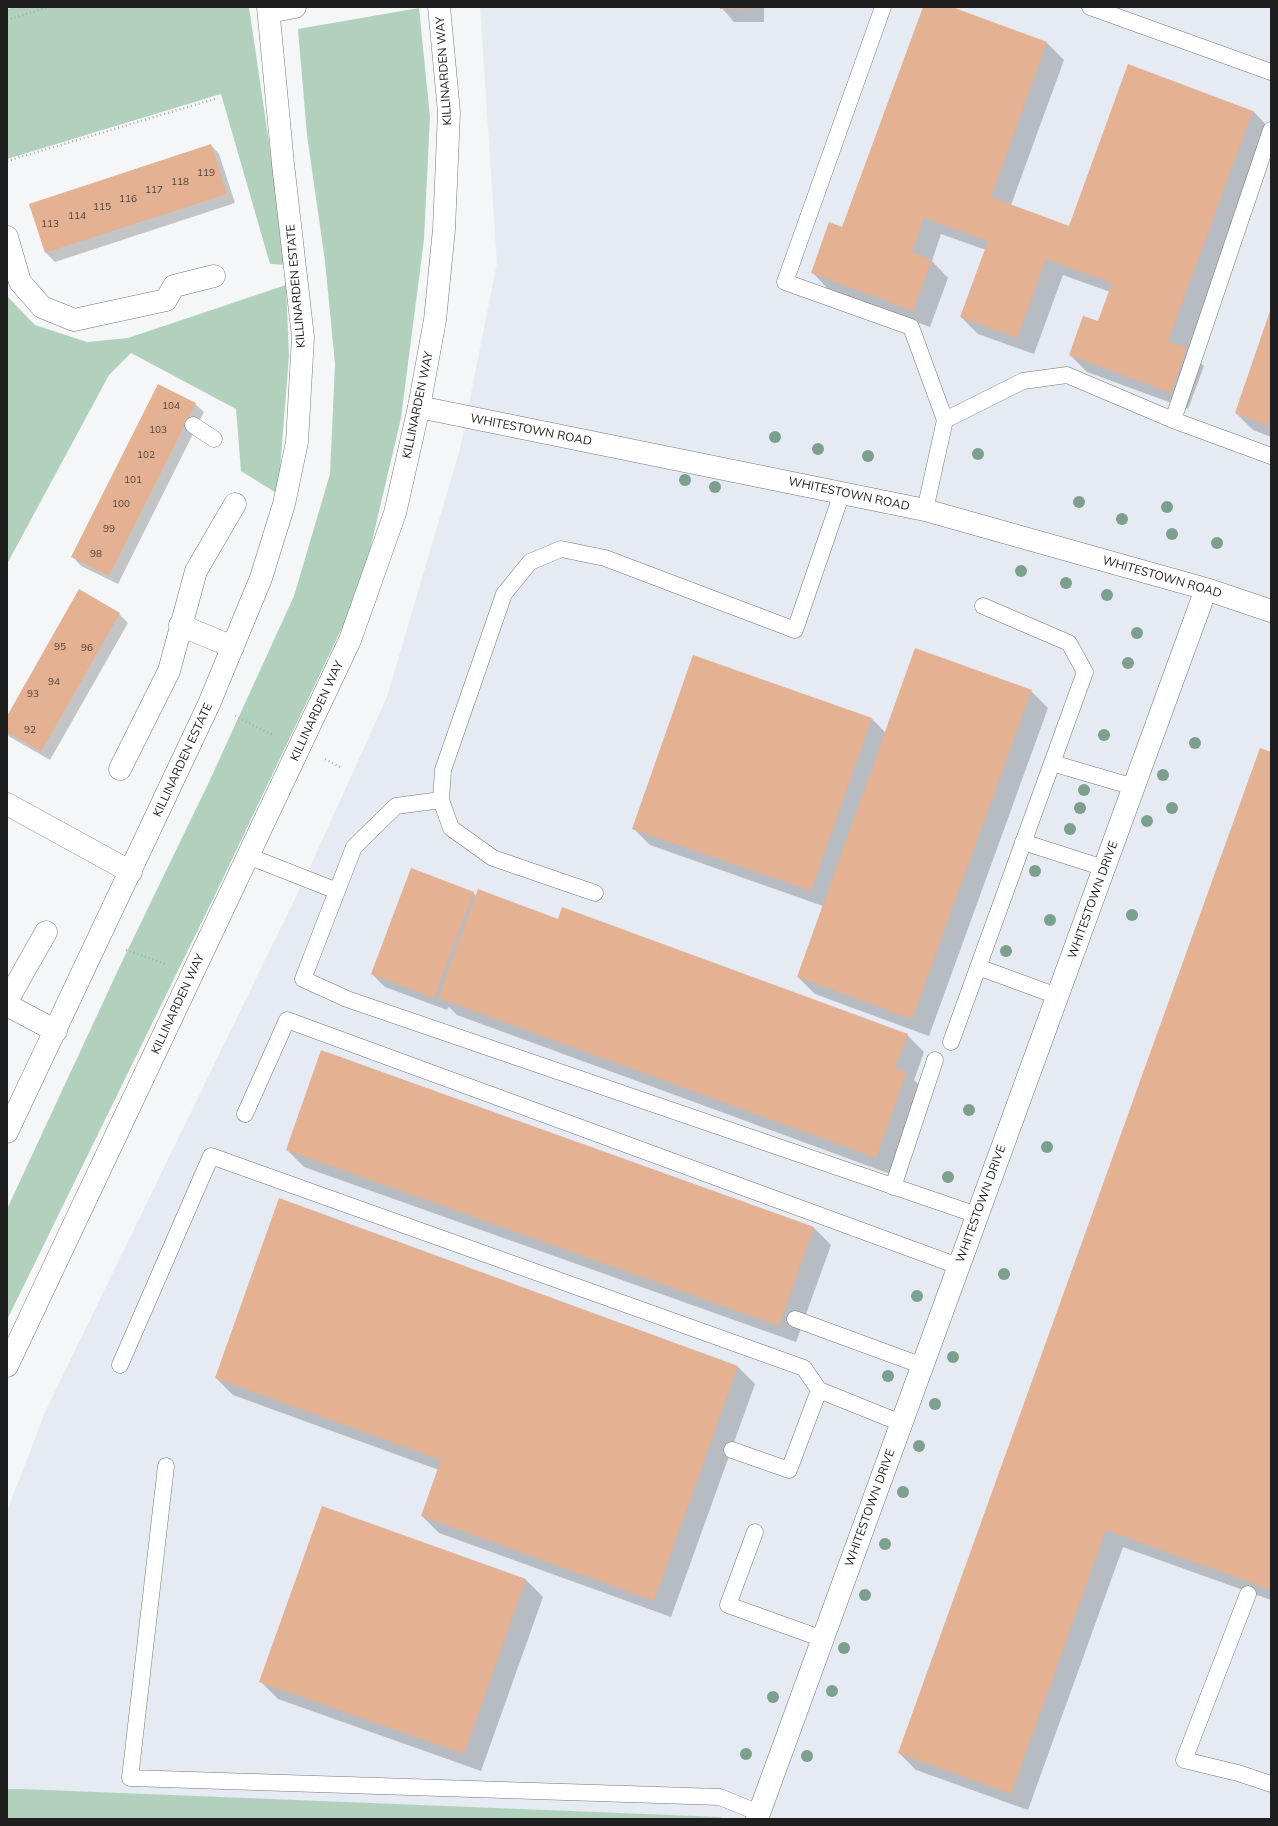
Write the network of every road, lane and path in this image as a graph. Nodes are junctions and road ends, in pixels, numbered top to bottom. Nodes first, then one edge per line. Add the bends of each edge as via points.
1 (49, 7) edge
2 (295, 7) edge
3 (439, 7) edge
4 (884, 7) edge
5 (1090, 7) edge
6 (269, 10) edge
7 (1112, 11) edge
8 (7, 20) edge
9 (1271, 72) edge
10 (218, 98) dead end
11 (1271, 130) edge
12 (7, 161) edge
13 (7, 237) edge
14 (214, 276) dead end
15 (419, 407) junction
16 (945, 420) junction
17 (1172, 420) junction
18 (193, 424) dead end
19 (214, 439) dead end
20 (1271, 456) edge
21 (842, 493) junction
22 (235, 504) dead end
23 (924, 510) junction
24 (1206, 590) junction
25 (983, 606) dead end
26 (1271, 611) edge
27 (180, 625) junction
28 (233, 647) junction
29 (1052, 763) junction
30 (120, 768) dead end
31 (1134, 787) junction
32 (441, 800) junction
33 (7, 804) edge
34 (1023, 842) junction
35 (248, 856) junction
36 (1104, 868) junction
37 (131, 872) junction
38 (337, 892) junction
39 (595, 893) dead end
40 (46, 932) dead end
41 (99, 940) junction
42 (170, 965) dead end
43 (978, 967) junction
44 (1057, 996) junction
45 (7, 1001) edge
46 (7, 1005) edge
47 (56, 1031) junction
48 (951, 1042) dead end
49 (935, 1060) dead end
50 (245, 1114) dead end
51 (7, 1132) edge
52 (893, 1187) junction
53 (977, 1215) junction
54 (958, 1266) junction
55 (795, 1319) dead end
56 (120, 1365) dead end
57 (7, 1366) edge
58 (922, 1366) junction
59 (819, 1390) junction
60 (901, 1423) junction
61 (732, 1450) dead end
62 (166, 1466) dead end
63 (755, 1532) dead end
64 (1248, 1594) dead end
65 (823, 1639) junction
66 (1271, 1784) edge
67 (758, 1816) edge

1 - 8 path
2 - 6 street, KILLINARDEN ESTATE
3 - 15 street, KILLINARDEN WAY via 449,112 444,229 435,320
4 - 16 lane via 785,282 911,327
5 - 7 lane
6 - 28 street, KILLINARDEN ESTATE via 283,164 303,337 301,388 296,442 284,504 261,578
7 - 9 lane
10 - 12 path
11 - 17 lane
13 - 14 street via 20,282 42,307 74,320 166,300 174,286
15 - 21 street, WHITESTOWN ROAD
15 - 35 street, KILLINARDEN WAY via 395,513 350,640
16 - 17 lane via 1023,381 1067,375
16 - 23 lane
17 - 20 lane
18 - 19 lane
21 - 23 street, WHITESTOWN ROAD
21 - 32 lane via 795,630 605,558 561,549 530,562 504,594 443,770
22 - 27 street via 196,571
23 - 24 street, WHITESTOWN ROAD
24 - 26 street, WHITESTOWN ROAD
24 - 31 street, WHITESTOWN DRIVE
25 - 29 lane via 1069,643 1085,672
27 - 28 street
27 - 30 street via 169,671
28 - 37 street, KILLINARDEN ESTATE
29 - 31 lane
29 - 34 lane
31 - 36 street, WHITESTOWN DRIVE
32 - 38 lane via 396,806 354,847
32 - 39 lane via 451,828 493,858
33 - 37 street
34 - 36 lane
34 - 43 lane
35 - 38 lane
35 - 57 street, KILLINARDEN WAY
36 - 44 street, WHITESTOWN DRIVE
37 - 41 street, KILLINARDEN ESTATE
38 - 52 lane via 303,979 355,1002
40 - 45 street
41 - 42 path
41 - 47 street, KILLINARDEN ESTATE
43 - 44 lane
43 - 48 lane
44 - 53 street, WHITESTOWN DRIVE
46 - 47 street
47 - 51 street, KILLINARDEN ESTATE
49 - 52 lane
50 - 54 lane via 287,1020
52 - 53 lane
53 - 54 street, WHITESTOWN DRIVE
54 - 58 street, WHITESTOWN DRIVE
55 - 58 lane
56 - 59 lane via 211,1156 804,1368
58 - 60 street, WHITESTOWN DRIVE
59 - 60 lane
59 - 61 lane via 789,1470
60 - 65 street, WHITESTOWN DRIVE
62 - 67 lane via 130,1778 720,1797
63 - 65 lane via 728,1605
64 - 66 lane via 1184,1760
65 - 67 street, WHITESTOWN DRIVE

